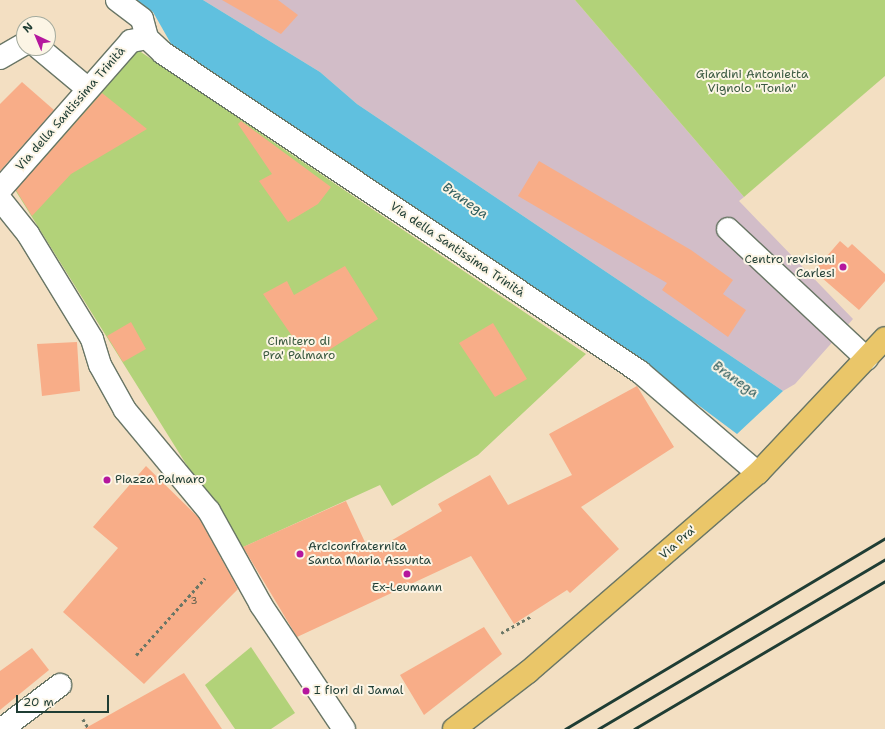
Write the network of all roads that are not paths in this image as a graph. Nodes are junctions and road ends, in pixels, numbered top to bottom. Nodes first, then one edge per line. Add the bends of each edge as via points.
1 (117, 0) edge
2 (145, 18) edge
3 (16, 49) edge
4 (49, 56) edge
5 (0, 58) edge
6 (88, 89) junction
7 (0, 190) edge
8 (0, 199) edge
9 (728, 230) dead end
10 (885, 338) edge
11 (866, 359) junction
12 (762, 469) junction
13 (60, 685) dead end
14 (2, 729) edge
15 (344, 729) edge
16 (454, 729) edge

1 - 2 street, Via della Santissima Trinità
2 - 6 street, Via della Santissima Trinità via 131,41
2 - 12 street, Via della Santissima Trinità via 163,53 447,246 640,372
3 - 5 street
4 - 6 street
6 - 7 street, Via della Santissima Trinità
8 - 15 street via 28,234 92,339 100,365 125,410 209,511 232,547 261,605
9 - 11 street
10 - 11 main road, Via Pra'
11 - 12 main road, Via Pra'
12 - 16 main road, Via Pra' via 528,672
13 - 14 street

